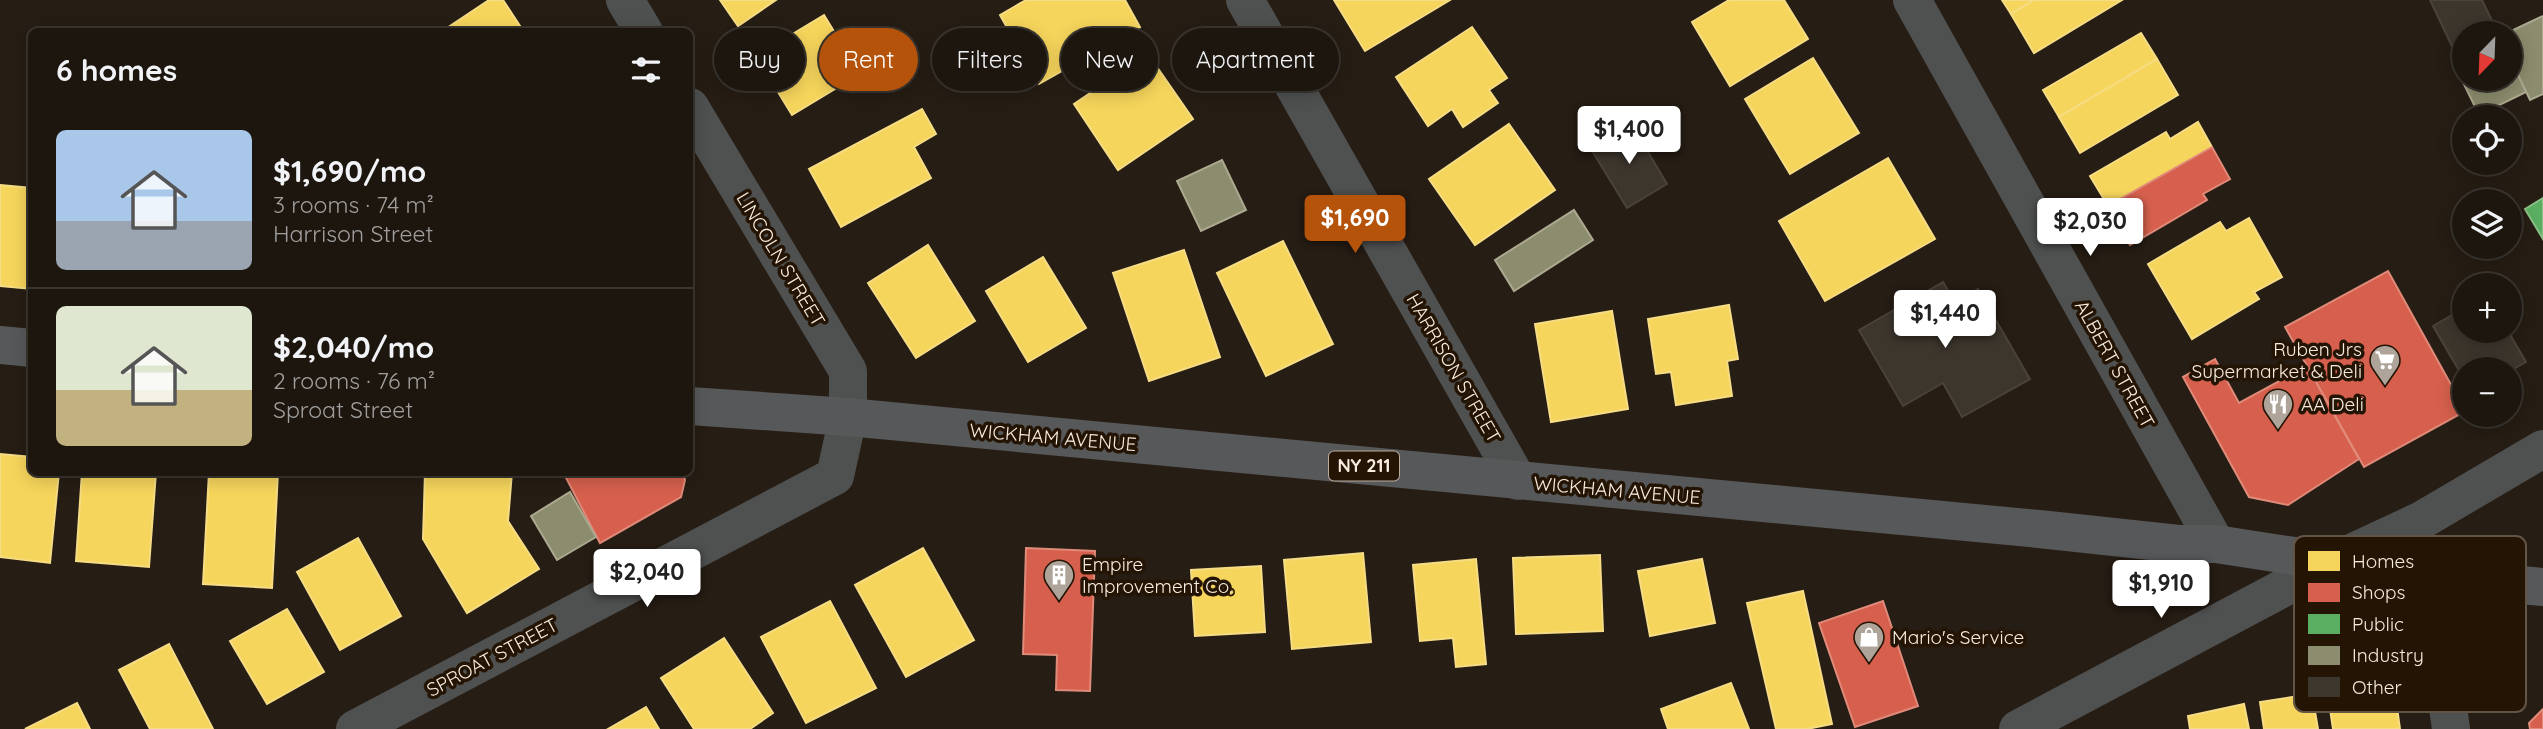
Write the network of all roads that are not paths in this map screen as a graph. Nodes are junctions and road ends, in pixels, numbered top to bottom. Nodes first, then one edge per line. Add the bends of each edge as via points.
1 (625, 0) edge
2 (1245, 0) edge
3 (1912, 0) edge
4 (642, 28) edge
5 (693, 112) edge
6 (0, 345) edge
7 (28, 348) edge
8 (693, 406) edge
9 (848, 417) junction
10 (2543, 449) edge
11 (1518, 481) junction
12 (2388, 536) edge
13 (2216, 544) junction
14 (2294, 556) edge
15 (2294, 582) edge
16 (355, 729) edge
17 (2018, 729) edge

1 - 4 street
2 - 11 street, HARRISON STREET
3 - 13 street, ALBERT STREET
5 - 9 street, LINCOLN STREET via 848,371
6 - 7 main road
8 - 9 main road, WICKHAM AVENUE / NY 211
9 - 11 main road, WICKHAM AVENUE / NY 211
9 - 16 street, SPROAT STREET via 835,476
10 - 12 street
11 - 13 main road, WICKHAM AVENUE / NY 211
13 - 14 main road, WICKHAM AVENUE / NY 211
15 - 17 street

